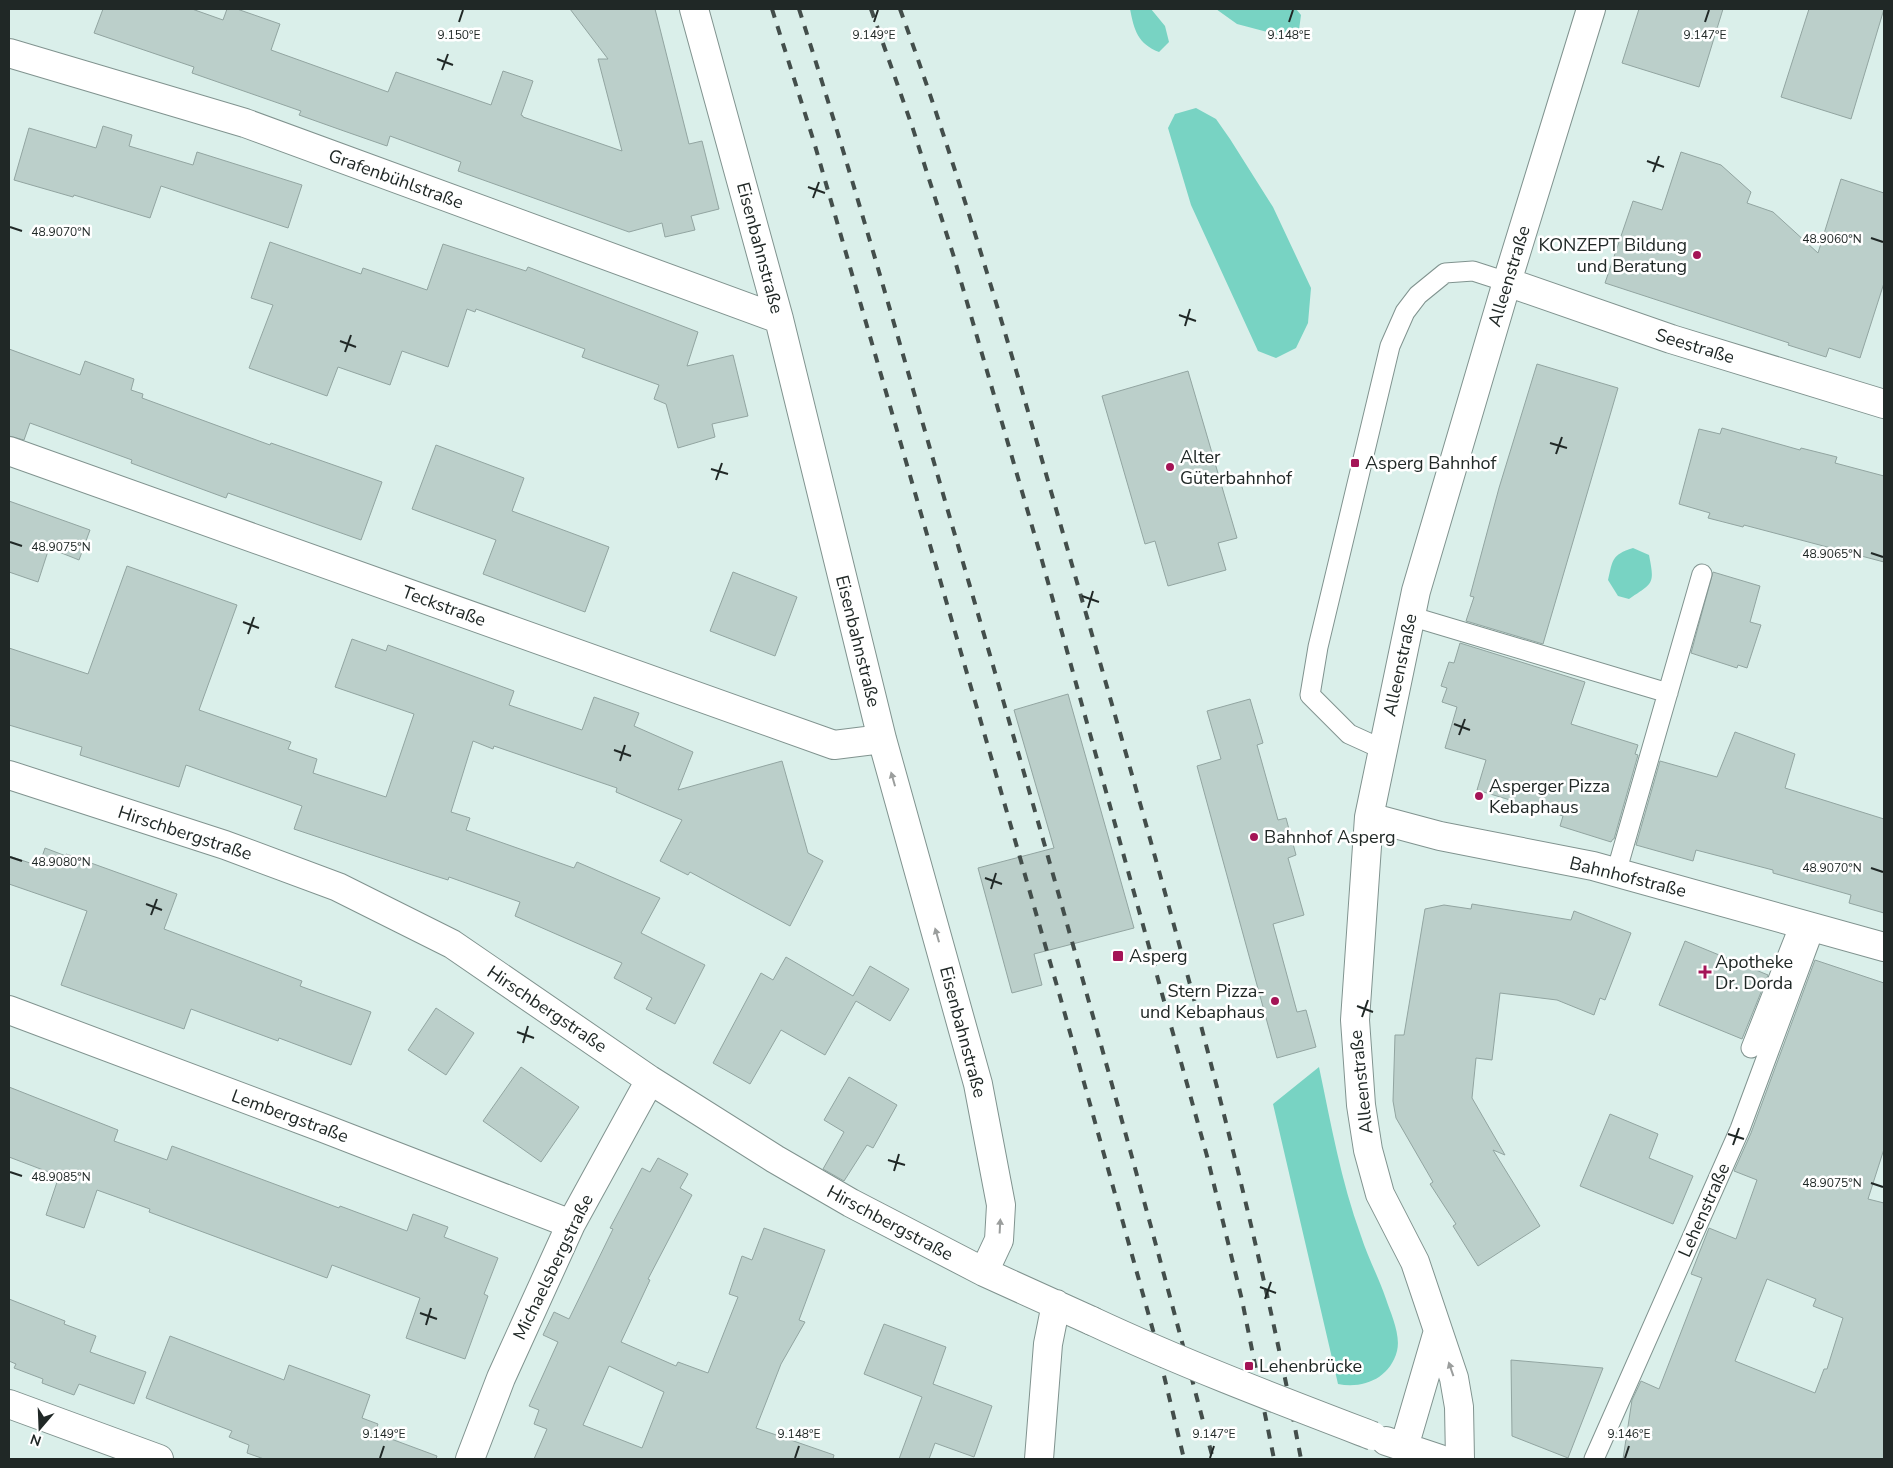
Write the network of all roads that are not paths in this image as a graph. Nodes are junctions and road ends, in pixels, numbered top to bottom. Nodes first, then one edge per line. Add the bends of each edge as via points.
1 (694, 9) edge
2 (1590, 9) edge
3 (9, 53) edge
4 (1507, 282) junction
5 (779, 319) junction
6 (1884, 404) edge
7 (9, 451) edge
8 (1702, 574) dead end
9 (1410, 616) junction
10 (1668, 694) junction
11 (882, 739) junction
12 (1382, 749) junction
13 (9, 775) edge
14 (1369, 817) junction
15 (1616, 873) junction
16 (1808, 926) junction
17 (1884, 947) edge
18 (9, 1010) edge
19 (1751, 1048) dead end
20 (650, 1080) junction
21 (571, 1224) junction
22 (984, 1272) junction
23 (1056, 1304) junction
24 (1438, 1331) junction
25 (9, 1404) edge
26 (1404, 1447) junction
27 (159, 1459) edge
28 (470, 1459) edge
29 (1039, 1459) edge
30 (1440, 1459) edge
31 (1460, 1459) edge
32 (1594, 1459) edge

1 - 5 street, Eisenbahnstraße
2 - 4 street, Alleenstraße
3 - 5 street, Grafenbühlstraße via 246,123
4 - 6 street, Seestraße via 1671,340
4 - 9 street, Alleenstraße
4 - 12 lane via 1473,271 1445,273 1418,295 1405,312 1390,346 1318,647 1310,695 1349,734
5 - 11 street, Eisenbahnstraße
7 - 11 street, Teckstraße via 834,745
8 - 10 lane
9 - 10 lane
9 - 12 street, Alleenstraße
10 - 15 lane
22 -> 11 street, Eisenbahnstraße via 999,1240 1001,1205 978,1084
12 - 14 street, Alleenstraße
13 - 20 street, Hirschbergstraße via 225,845 338,886 452,944
14 - 15 street, Bahnhofstraße via 1440,836
14 - 24 street, Alleenstraße via 1355,1020 1361,1104 1368,1150 1380,1194 1415,1262
15 - 16 street, Bahnhofstraße
16 - 17 street, Bahnhofstraße
16 - 19 lane
16 - 32 lane, Lehenstraße via 1740,1128
18 - 21 street, Lembergstraße
20 - 21 street, Michaelsbergstraße
20 - 22 street, Hirschbergstraße via 774,1159
21 - 28 street, Michaelsbergstraße via 501,1378
22 - 23 street, Hirschbergstraße
23 - 26 street, bridge via 1233,1382
23 - 29 street via 1048,1344
24 - 26 street
31 -> 24 street, Alleenstraße via 1456,1388
25 - 27 street
26 - 30 street

